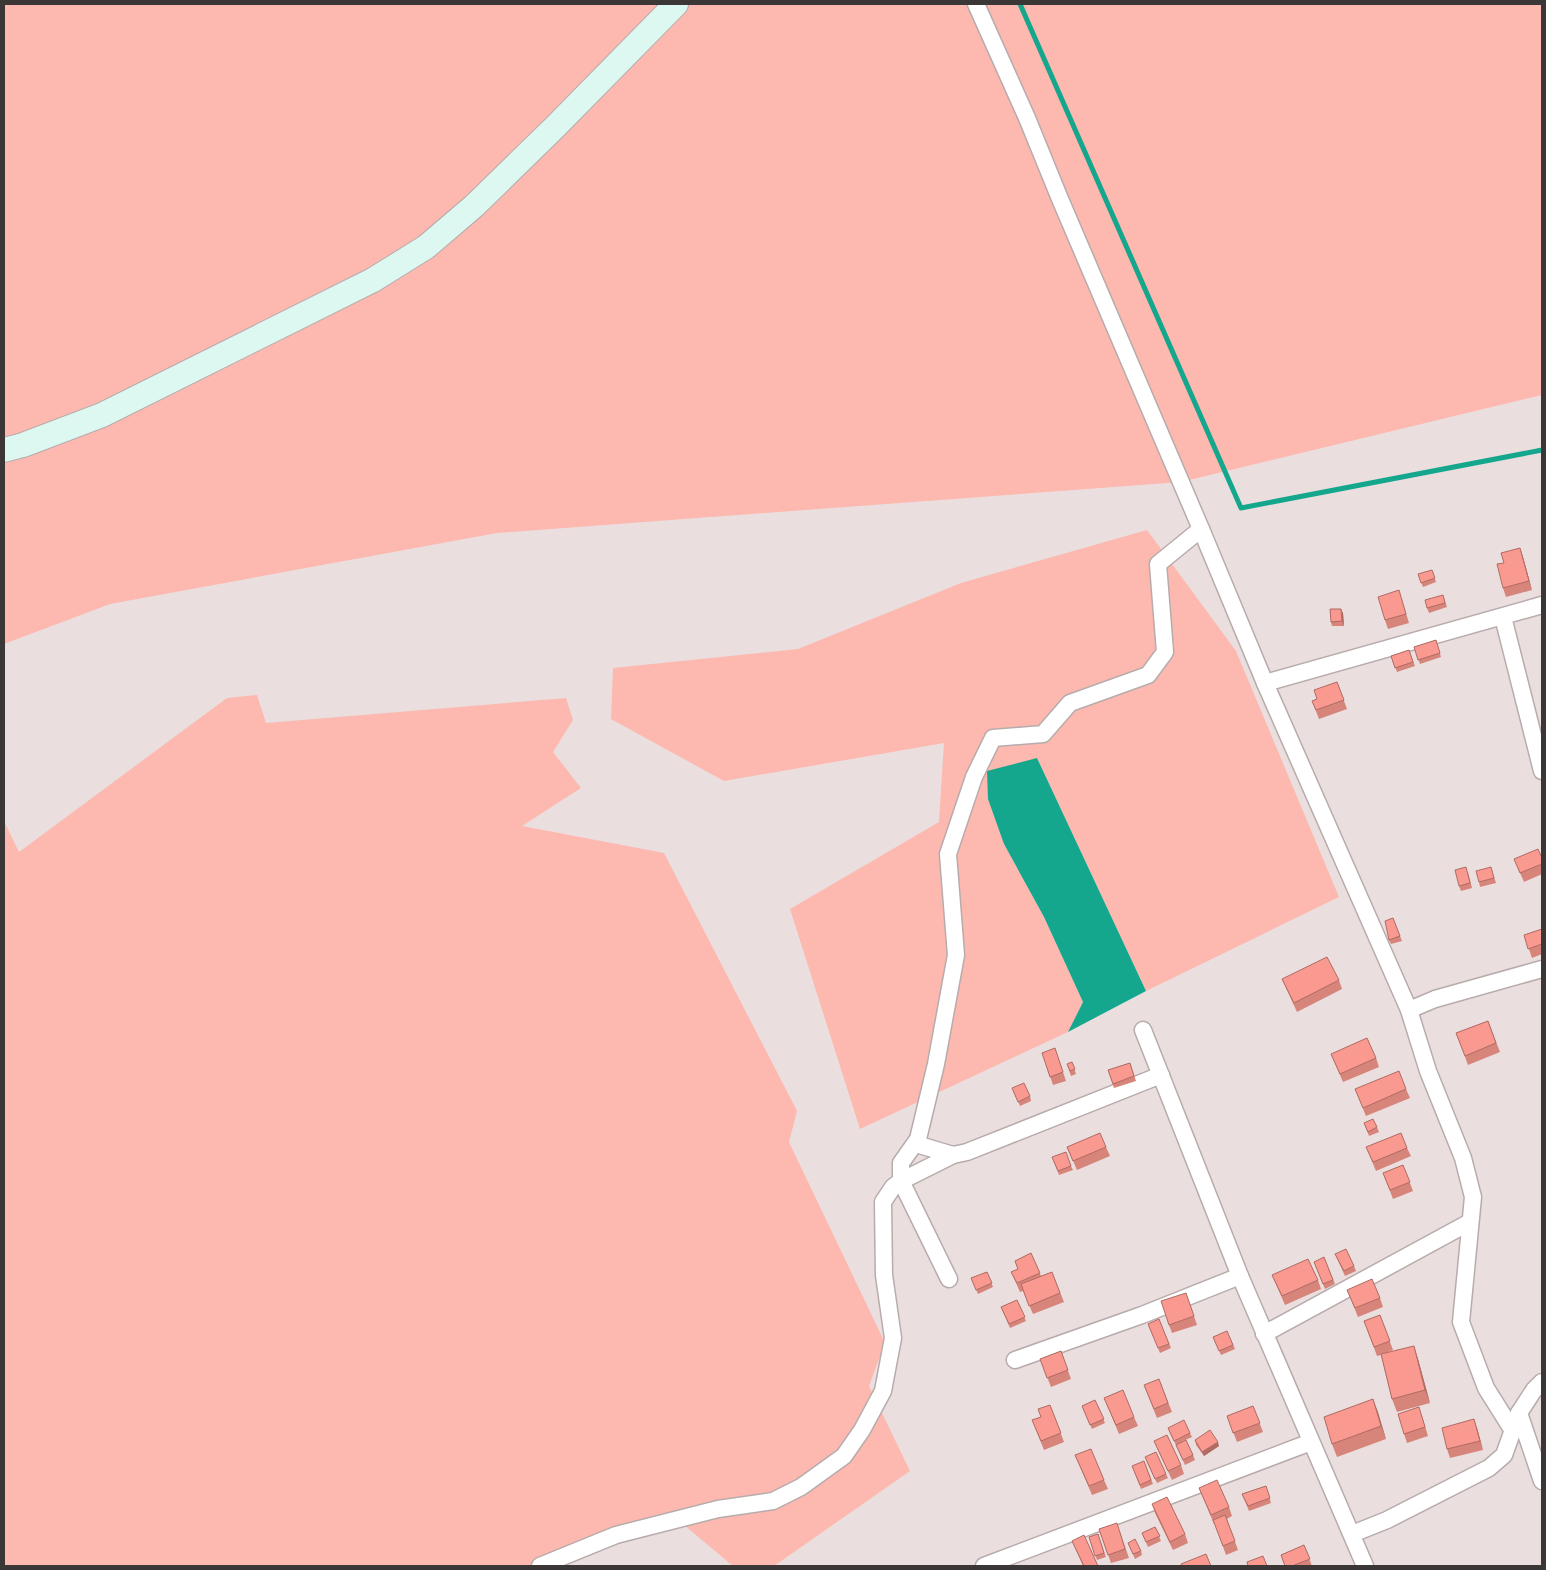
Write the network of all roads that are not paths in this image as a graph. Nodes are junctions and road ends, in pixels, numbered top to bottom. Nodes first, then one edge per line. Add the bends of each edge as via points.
1 (676, 4) edge
2 (976, 4) edge
3 (4, 450) edge
4 (1201, 529) junction
5 (1542, 605) edge
6 (1503, 617) junction
7 (1265, 683) junction
8 (1542, 771) edge
9 (1542, 969) edge
10 (1409, 1010) junction
11 (1143, 1030) dead end
12 (1161, 1075) junction
13 (916, 1144) junction
14 (953, 1155) junction
15 (901, 1181) junction
16 (1470, 1222) junction
17 (1240, 1276) junction
18 (949, 1279) dead end
19 (1264, 1334) junction
20 (1015, 1360) dead end
21 (1542, 1382) edge
22 (1518, 1413) junction
23 (1513, 1431) junction
24 (1311, 1442) junction
25 (1542, 1480) edge
26 (1352, 1534) junction
27 (540, 1566) edge
28 (984, 1566) edge
29 (1365, 1566) edge

1 - 3 main road via 555,127 426,248 373,280 102,415
2 - 4 street via 1028,118
4 - 7 street
4 - 13 street via 1158,564 1165,652 1148,676 1070,703 1043,734 993,738 974,777 948,854 956,955 936,1064
5 - 6 street
6 - 7 street
6 - 8 street
7 - 10 street
9 - 10 street via 1435,999
10 - 16 street via 1428,1070 1463,1158 1473,1197
11 - 12 street
12 - 14 street
12 - 17 street
13 - 14 street
13 - 15 street via 902,1163
14 - 15 street
15 - 18 street
15 - 27 street via 884,1202 884,1275 893,1338 883,1391 844,1456 801,1487 773,1501 718,1509 616,1535
16 - 19 street
16 - 23 street via 1461,1322 1486,1388
17 - 19 street
17 - 20 street
19 - 24 street
21 - 22 street
22 - 23 street
22 - 25 street
23 - 26 street via 1504,1455 1489,1468 1387,1520
24 - 26 street
24 - 28 street
26 - 29 street

